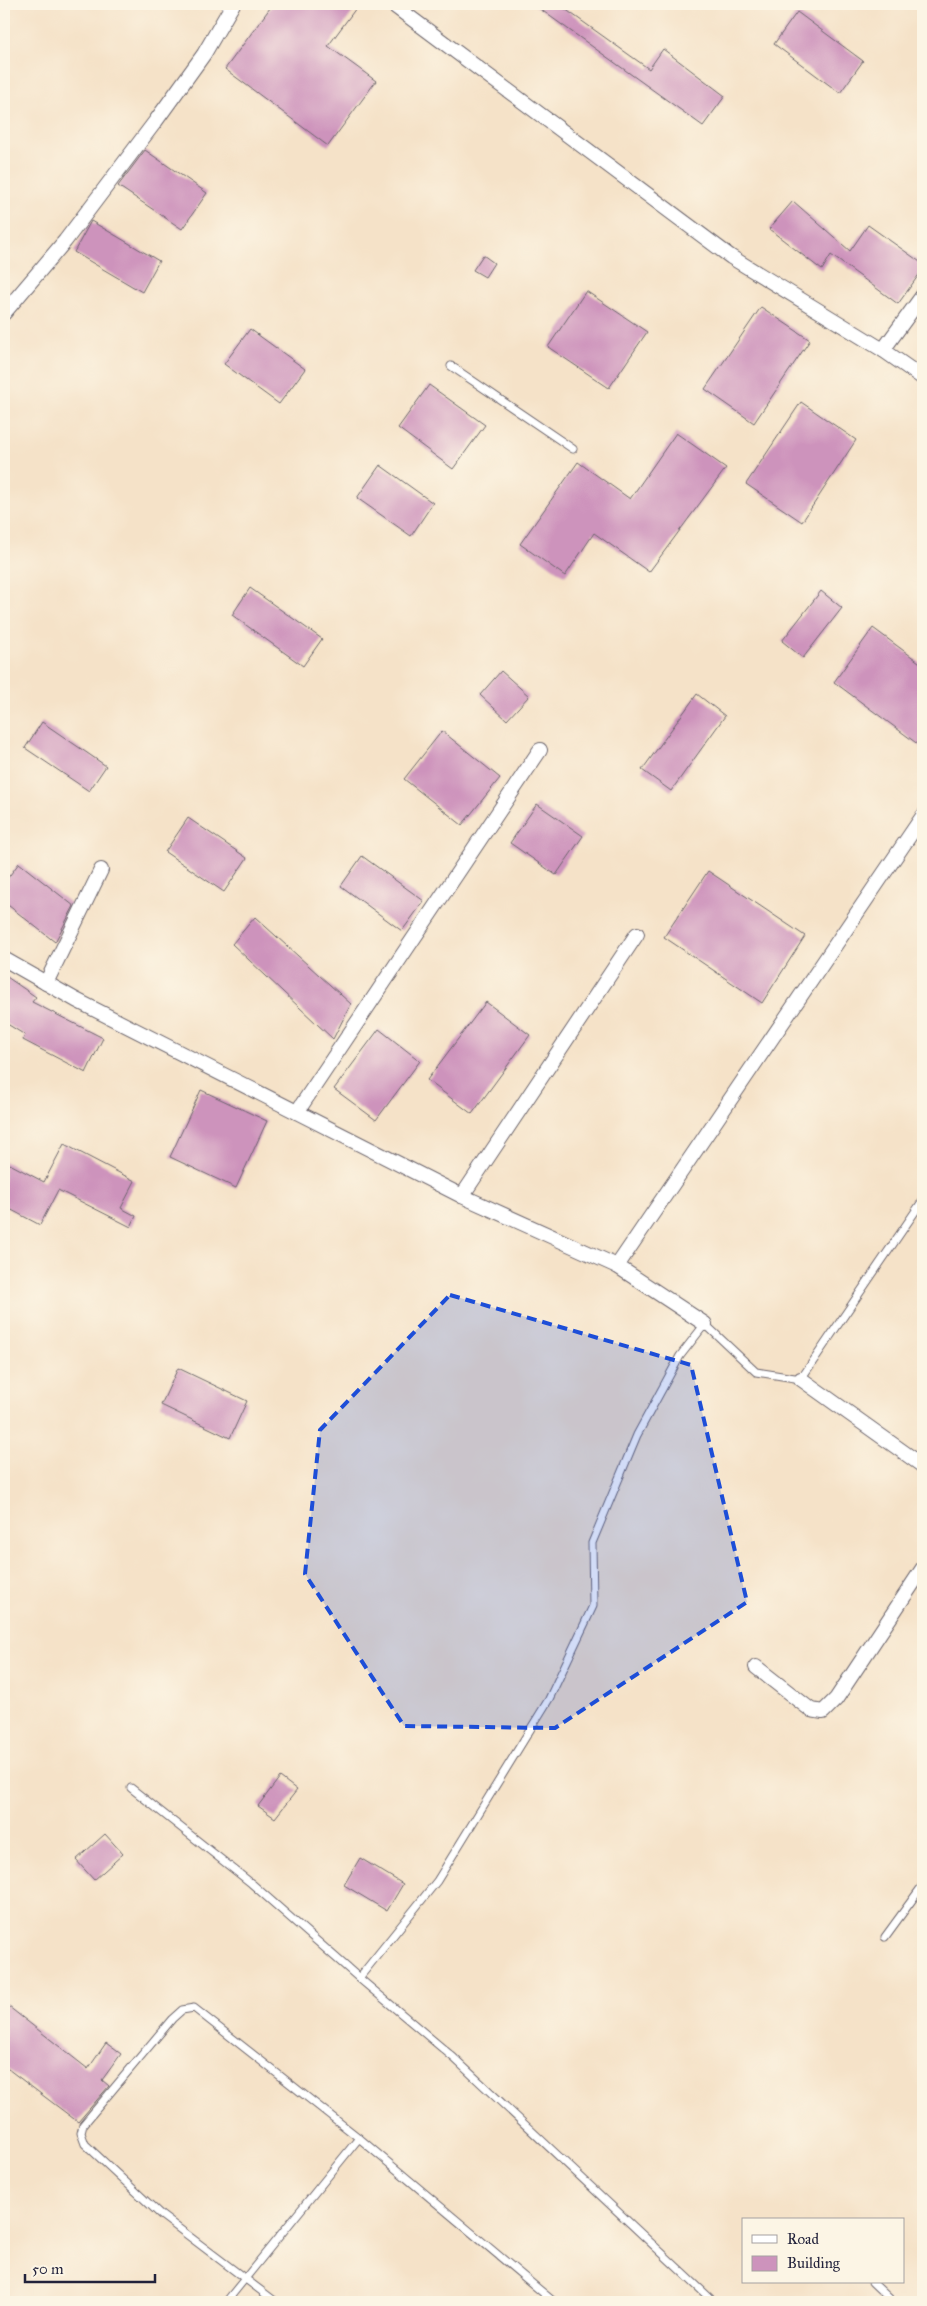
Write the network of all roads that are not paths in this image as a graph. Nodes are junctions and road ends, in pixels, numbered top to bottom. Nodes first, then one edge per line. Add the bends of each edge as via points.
1 (232, 4) edge
2 (392, 4) edge
3 (923, 296) edge
4 (4, 313) edge
5 (883, 350) junction
6 (451, 366) dead end
7 (923, 378) edge
8 (573, 449) dead end
9 (540, 750) dead end
10 (923, 816) edge
11 (101, 870) dead end
12 (637, 934) dead end
13 (4, 959) edge
14 (46, 983) junction
15 (297, 1112) junction
16 (462, 1196) junction
17 (923, 1200) edge
18 (618, 1266) junction
19 (705, 1324) junction
20 (801, 1379) junction
21 (923, 1466) edge
22 (923, 1568) edge
23 (756, 1667) dead end
24 (131, 1788) dead end
25 (923, 1886) edge
26 (885, 1937) dead end
27 (359, 1978) junction
28 (359, 2138) junction
29 (246, 2278) junction
30 (874, 2284) edge
31 (226, 2302) edge
32 (276, 2302) edge
33 (554, 2302) edge
34 (714, 2302) edge
35 (893, 2302) edge

1 - 4 street via 204,54 155,122 65,241
2 - 5 street via 731,257
3 - 5 street
5 - 7 street
6 - 8 lane
9 - 15 street
10 - 18 street
11 - 14 street
12 - 16 street
13 - 14 street
14 - 15 street
15 - 16 street
16 - 18 street
17 - 20 lane
18 - 19 street
19 - 20 lane via 756,1372
19 - 27 lane via 680,1356 637,1434 592,1543 593,1606 549,1699 437,1881
20 - 21 street
22 - 23 street via 836,1699 823,1712 811,1710
24 - 27 lane via 251,1883
25 - 26 lane
27 - 34 lane via 454,2058
28 - 29 lane
28 - 29 lane via 194,2008 182,2010 172,2019 83,2125 80,2133 85,2144 161,2215
28 - 33 lane
29 - 31 lane
29 - 32 lane
30 - 35 lane

